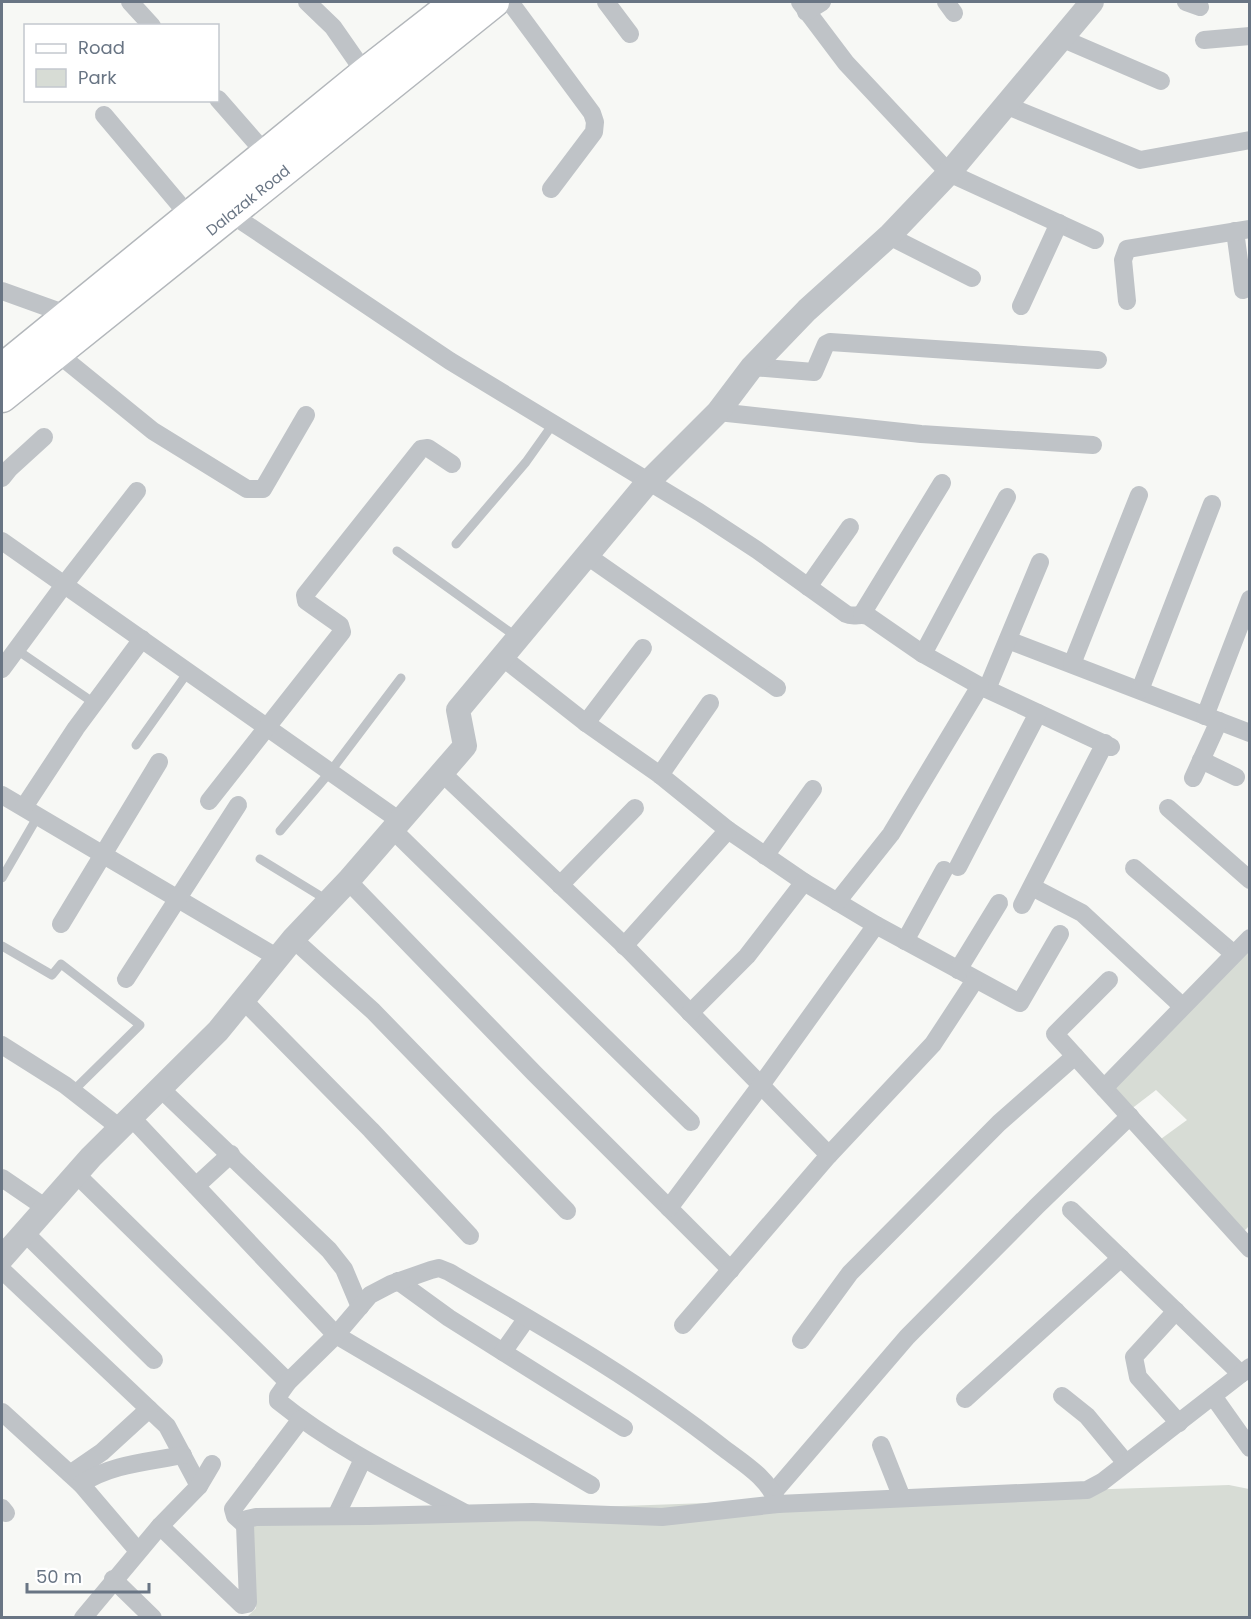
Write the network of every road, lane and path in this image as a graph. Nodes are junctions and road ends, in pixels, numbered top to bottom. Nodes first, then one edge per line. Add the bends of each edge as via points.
1 (130, 2) edge
2 (307, 2) edge
3 (456, 2) edge
4 (494, 2) edge
5 (510, 2) edge
6 (606, 2) edge
7 (822, 2) edge
8 (1092, 2) edge
9 (803, 7) edge
10 (150, 24) edge
11 (630, 34) dead end
12 (1250, 36) edge
13 (1061, 38) junction
14 (1204, 40) dead end
15 (365, 73) junction
16 (1161, 81) dead end
17 (219, 100) edge
18 (1005, 105) junction
19 (104, 115) dead end
20 (1250, 140) edge
21 (266, 154) junction
22 (949, 173) junction
23 (551, 189) dead end
24 (231, 214) junction
25 (190, 217) junction
26 (1059, 224) junction
27 (1242, 230) edge
28 (889, 236) junction
29 (1095, 240) dead end
30 (972, 278) dead end
31 (1243, 290) dead end
32 (2, 291) edge
33 (1127, 301) dead end
34 (1021, 306) dead end
35 (69, 315) junction
36 (57, 353) junction
37 (1098, 360) dead end
38 (752, 367) junction
39 (2, 369) edge
40 (2, 397) edge
41 (718, 412) junction
42 (306, 415) dead end
43 (553, 424) junction
44 (44, 437) dead end
45 (1093, 445) dead end
46 (452, 464) dead end
47 (2, 478) edge
48 (648, 482) junction
49 (942, 483) dead end
50 (137, 491) dead end
51 (1139, 495) dead end
52 (1007, 497) dead end
53 (1212, 504) dead end
54 (850, 527) dead end
55 (2, 541) edge
56 (456, 544) dead end
57 (397, 551) dead end
58 (586, 555) junction
59 (1040, 562) dead end
60 (64, 585) junction
61 (808, 587) junction
62 (1248, 608) edge
63 (862, 614) junction
64 (518, 638) junction
65 (142, 639) junction
66 (1008, 640) junction
67 (643, 648) dead end
68 (17, 650) junction
69 (923, 654) junction
70 (502, 657) junction
71 (1071, 663) junction
72 (2, 669) edge
73 (188, 672) junction
74 (401, 678) dead end
75 (777, 688) dead end
76 (984, 688) junction
77 (1140, 690) junction
78 (94, 703) junction
79 (710, 703) dead end
80 (1038, 713) junction
81 (1212, 719) junction
82 (586, 723) junction
83 (266, 726) junction
84 (1250, 734) edge
85 (136, 745) dead end
86 (1201, 760) junction
87 (159, 762) dead end
88 (330, 772) junction
89 (441, 772) junction
90 (660, 775) junction
91 (1236, 777) dead end
92 (1193, 778) dead end
93 (813, 789) dead end
94 (2, 795) edge
95 (209, 801) dead end
96 (238, 805) dead end
97 (635, 808) dead end
98 (1168, 808) dead end
99 (31, 812) junction
100 (397, 825) junction
101 (728, 830) junction
102 (280, 831) dead end
103 (103, 853) junction
104 (765, 856) junction
105 (260, 859) dead end
106 (1134, 868) dead end
107 (2, 878) edge
108 (1250, 880) edge
109 (348, 881) junction
110 (804, 882) junction
111 (560, 885) junction
112 (1032, 886) junction
113 (177, 898) junction
114 (329, 901) junction
115 (837, 902) junction
116 (999, 903) dead end
117 (1022, 905) dead end
118 (61, 924) dead end
119 (876, 925) junction
120 (1060, 934) dead end
121 (1250, 938) edge
122 (905, 941) junction
123 (2, 946) edge
124 (624, 946) junction
125 (285, 949) junction
126 (1234, 954) junction
127 (958, 970) junction
128 (126, 979) dead end
129 (975, 980) junction
130 (1109, 980) dead end
131 (243, 1000) junction
132 (1182, 1006) junction
133 (690, 1013) junction
134 (2, 1045) edge
135 (1075, 1056) junction
136 (761, 1085) junction
137 (160, 1088) junction
138 (1104, 1088) junction
139 (73, 1091) junction
140 (1130, 1116) junction
141 (691, 1122) dead end
142 (125, 1123) junction
143 (231, 1154) junction
144 (829, 1155) junction
145 (76, 1174) junction
146 (2, 1178) edge
147 (196, 1186) junction
148 (46, 1208) junction
149 (669, 1208) junction
150 (1071, 1210) dead end
151 (567, 1211) dead end
152 (24, 1232) junction
153 (470, 1236) dead end
154 (1250, 1249) edge
155 (2, 1258) edge
156 (1121, 1258) junction
157 (2, 1270) edge
158 (731, 1270) junction
159 (398, 1281) junction
160 (360, 1307) junction
161 (1176, 1311) junction
162 (527, 1318) junction
163 (683, 1325) dead end
164 (336, 1335) junction
165 (801, 1340) dead end
166 (503, 1352) junction
167 (154, 1360) dead end
168 (1245, 1370) edge
169 (288, 1382) junction
170 (1062, 1396) dead end
171 (1213, 1396) junction
172 (965, 1399) dead end
173 (149, 1409) junction
174 (2, 1413) edge
175 (301, 1419) junction
176 (1179, 1423) junction
177 (624, 1428) dead end
178 (881, 1445) dead end
179 (1250, 1448) edge
180 (183, 1455) junction
181 (363, 1459) junction
182 (1126, 1463) junction
183 (212, 1464) dead end
184 (76, 1479) junction
185 (591, 1485) dead end
186 (199, 1486) junction
187 (776, 1498) junction
188 (902, 1498) junction
189 (467, 1514) junction
190 (336, 1516) junction
191 (245, 1524) junction
192 (160, 1526) junction
193 (138, 1551) junction
194 (113, 1579) junction
195 (82, 1617) edge
196 (153, 1617) edge

1 - 10 street
2 - 15 street via 333,27
3 - 15 main road, Dalazak Road
4 - 24 main road, Dalazak Road
5 - 23 street via 595,122 594,132
6 - 11 street
7 - 9 street
8 - 13 street
9 - 22 street via 846,63
12 - 14 street
13 - 16 street
13 - 18 street
15 - 21 main road, Dalazak Road
17 - 21 street
18 - 20 street via 1140,160
18 - 22 street
19 - 25 street
21 - 25 main road, Dalazak Road
22 - 26 street
22 - 28 street
24 - 36 main road, Dalazak Road
24 - 43 street via 450,361
25 - 35 main road, Dalazak Road
26 - 29 street
26 - 34 street
27 - 31 street
27 - 33 street via 1127,249
28 - 30 street
28 - 38 street via 807,310
32 - 35 street
35 - 39 main road, Dalazak Road
36 - 40 main road, Dalazak Road
36 - 42 street via 153,431 247,489 262,489
37 - 38 street via 830,342 823,348 814,372
38 - 41 street
41 - 45 street via 921,434
41 - 48 street
43 - 48 street
43 - 56 lane
44 - 47 street
46 - 83 street via 428,448 421,449 305,595 306,601 340,625 342,632
48 - 58 street
48 - 61 street
49 - 63 street
50 - 60 street
51 - 71 street
52 - 69 street
53 - 77 street
54 - 61 street
55 - 60 street
57 - 64 lane
58 - 64 street
58 - 75 street
59 - 66 street
60 - 65 street
60 - 68 street
61 - 63 street via 846,614
62 - 81 street
63 - 69 street
64 - 70 street
65 - 73 street
65 - 78 street
66 - 71 street
66 - 76 street
67 - 82 street
68 - 72 street
68 - 78 lane
69 - 76 street
70 - 82 street
70 - 89 street via 458,710 465,746
71 - 77 street
73 - 83 street
73 - 85 lane
74 - 88 lane
76 - 80 street
76 - 115 street via 891,834
77 - 81 street
78 - 99 street
79 - 90 street
80 - 112 street via 1108,745
80 - 122 street
81 - 84 street
81 - 86 street
82 - 90 street
83 - 88 street
83 - 95 street
86 - 91 street
86 - 92 street
87 - 103 street
88 - 100 street
88 - 102 lane
89 - 100 street
89 - 111 street
90 - 101 street
93 - 104 street
94 - 99 street
96 - 113 street
97 - 111 street
98 - 108 street
99 - 103 street
99 - 107 lane
100 - 109 street
100 - 141 street
101 - 104 street
101 - 124 street
103 - 113 street
103 - 118 street
104 - 110 street
105 - 114 lane
106 - 126 street
109 - 114 street
109 - 149 street
110 - 115 street
110 - 133 street via 747,956
111 - 124 street
112 - 117 street
112 - 132 street via 1082,913
113 - 125 street
113 - 128 street
114 - 125 street
115 - 119 street
116 - 127 street
119 - 122 street
119 - 136 street
120 - 129 street via 1020,1003
121 - 126 street
122 - 127 street
123 - 139 lane via 52,975 61,964 140,1025
124 - 133 street
125 - 131 street
125 - 151 street via 373,1011
126 - 132 street
127 - 129 street
129 - 144 street via 933,1044
130 - 135 street via 1055,1034
131 - 137 street via 218,1031
131 - 153 street
132 - 138 street
133 - 136 street
134 - 139 street
135 - 138 street
135 - 165 street via 999,1124 850,1273
136 - 144 street
136 - 149 street
137 - 142 street
137 - 143 street
138 - 140 street
139 - 142 street
140 - 154 street
140 - 187 street via 907,1337
142 - 145 street
142 - 147 street
143 - 147 street
143 - 160 street via 329,1250 344,1269
144 - 158 street
145 - 148 street
145 - 169 street
146 - 148 street
147 - 164 street
148 - 152 street
149 - 158 street
150 - 156 street
152 - 155 street
152 - 167 street
156 - 161 street
156 - 172 street
157 - 173 street
158 - 163 street
159 - 160 street via 370,1295
159 - 162 street via 439,1268
159 - 166 street
160 - 164 street
161 - 168 street
161 - 176 street via 1134,1357 1138,1377
162 - 166 street
162 - 187 street via 680,1414 761,1478
164 - 169 street
164 - 185 street
166 - 177 street
168 - 171 street
169 - 175 street via 278,1401
170 - 182 street via 1087,1416
171 - 176 street
171 - 179 street
173 - 180 street via 167,1426
173 - 184 street
174 - 184 street
175 - 181 street
175 - 191 street via 233,1509
176 - 182 street
178 - 188 street
180 - 184 street
180 - 186 street
181 - 189 street
181 - 190 street
182 - 188 street via 1087,1490
183 - 186 street
184 - 193 street
186 - 192 street
187 - 188 street
187 - 189 street via 662,1517 533,1512
189 - 190 street
190 - 191 street via 256,1517 247,1519
191 - 192 street via 248,1602 242,1605
192 - 193 street
193 - 194 street
194 - 195 street
194 - 196 street

